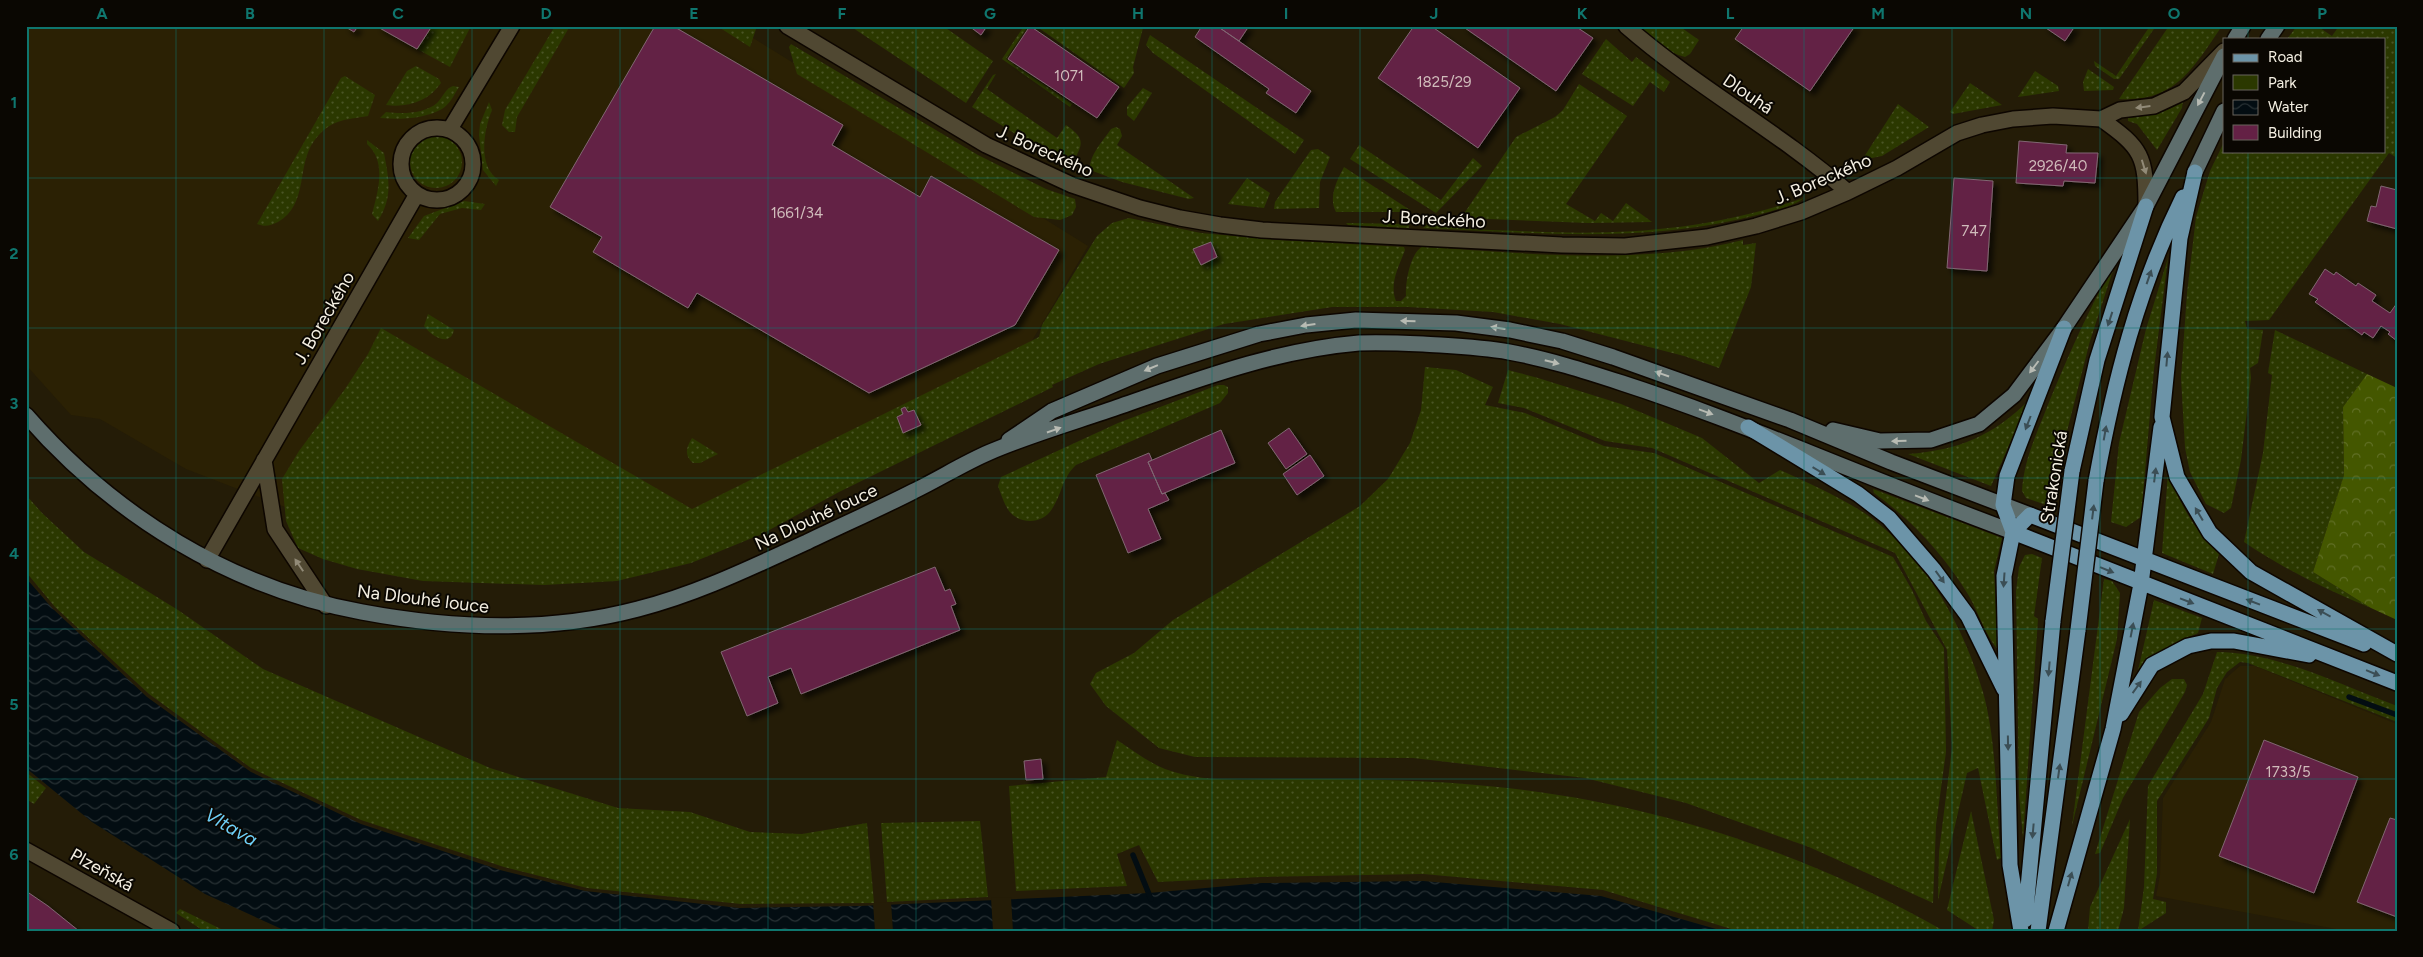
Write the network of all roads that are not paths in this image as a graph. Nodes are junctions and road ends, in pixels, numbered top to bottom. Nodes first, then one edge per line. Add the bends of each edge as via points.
1 (512, 26) edge
2 (787, 26) edge
3 (1626, 26) edge
4 (2243, 26) edge
5 (2277, 26) edge
6 (2235, 38) edge
7 (2269, 38) edge
8 (2223, 52) edge
9 (2223, 58) edge
10 (2223, 114) edge
11 (2101, 118) junction
12 (450, 129) junction
13 (2195, 172) junction
14 (1848, 192) junction
15 (417, 194) junction
16 (2146, 206) junction
17 (2064, 328) junction
18 (26, 415) edge
19 (2162, 417) junction
20 (1790, 420) junction
21 (1748, 428) junction
22 (991, 452) junction
23 (264, 460) junction
24 (2003, 505) junction
25 (2030, 515) junction
26 (2013, 532) junction
27 (2144, 558) junction
28 (207, 560) junction
29 (2141, 584) junction
30 (326, 606) junction
31 (2397, 656) edge
32 (2349, 663) junction
33 (2397, 683) edge
34 (2007, 694) junction
35 (2113, 729) junction
36 (26, 850) edge
37 (2028, 927) edge
38 (162, 928) edge
39 (2056, 928) edge

1 - 12 street
2 - 14 street, J. Boreckého via 986,145 1072,185 1140,208 1220,225 1262,230 1625,246 1707,237 1756,226
3 - 14 street, Dlouhá via 1653,50 1780,139
4 - 6 main road
5 - 7 main road
8 -> 11 street, J. Boreckého via 2184,92 2154,106 2120,110
9 -> 16 main road, Strakonická
10 - 13 main road
11 - 14 street, J. Boreckého via 2045,117 1982,125 1957,133
11 -> 16 street via 2121,133 2139,153 2146,173
12 - 15 street via 426,128 406,144 401,160 403,177
12 - 15 street via 460,135 470,148 474,165 472,175 460,192 449,198 427,199
19 -> 13 main road via 2180,238
37 -> 13 main road, bridge via 2078,630 2107,418 2123,351 2163,237
15 - 23 street, J. Boreckého
16 - 17 main road
16 -> 37 main road, Strakonická, bridge via 2097,360 2072,471 2053,621
17 -> 20 main road via 2014,394 1979,424 1931,440 1880,441
17 -> 24 main road via 2007,476
18 - 28 main road, Na Dlouhé louce via 102,488 151,526
27 -> 19 main road
31 -> 19 main road via 2251,572 2230,554 2210,533 2177,477
20 -> 22 main road via 1562,341 1456,323 1356,320 1259,334 1157,366 1052,411
20 - 24 main road
22 -> 21 main road via 1247,364 1302,351 1361,343 1504,351 1554,362
21 -> 26 main road
21 -> 34 main road via 1858,494 1889,518 1968,616
22 - 30 main road, Na Dlouhé louce via 748,570 635,610 547,625 472,627 398,619
23 - 28 street, J. Boreckého
30 -> 23 street via 275,529
24 - 25 main road
24 - 26 main road
25 - 26 main road
25 - 27 main road
26 -> 29 main road
26 -> 34 main road via 2004,576
27 - 29 main road
31 -> 27 main road
28 - 30 main road, Na Dlouhé louce via 265,587
29 -> 32 main road
35 -> 29 main road
32 -> 33 main road
35 -> 32 main road via 2132,693 2152,665 2188,646 2234,641
34 -> 37 main road via 2010,865
39 -> 35 main road
36 - 38 street, Plzeňská

